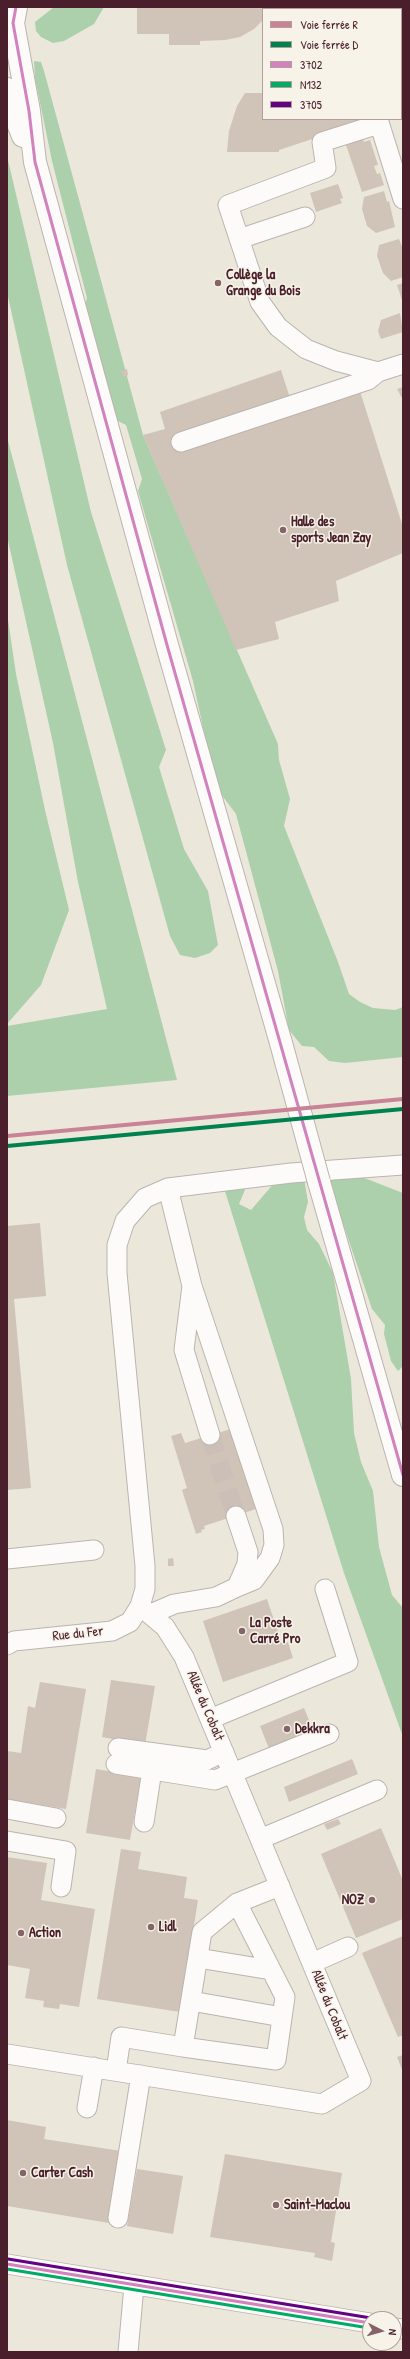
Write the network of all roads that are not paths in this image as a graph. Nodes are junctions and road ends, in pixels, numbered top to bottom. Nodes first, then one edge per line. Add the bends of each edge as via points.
1 (16, 7) edge
2 (7, 89) edge
3 (378, 122) edge
4 (35, 162) junction
5 (403, 199) edge
6 (305, 217) dead end
7 (239, 239) junction
8 (403, 364) edge
9 (378, 372) junction
10 (181, 442) dead end
11 (403, 1166) edge
12 (168, 1188) junction
13 (192, 1286) junction
14 (210, 1435) tunnel mouth
15 (403, 1475) edge
16 (236, 1516) tunnel mouth
17 (94, 1550) dead end
18 (7, 1559) edge
19 (237, 1587) junction
20 (325, 1589) dead end
21 (145, 1610) junction
22 (9, 1642) edge
23 (210, 1719) junction
24 (330, 1734) dead end
25 (224, 1752) junction
26 (152, 1770) junction
27 (232, 1773) junction
28 (377, 1790) dead end
29 (7, 1809) edge
30 (56, 1818) dead end
31 (144, 1822) dead end
32 (260, 1839) junction
33 (7, 1841) edge
34 (61, 1886) dead end
35 (280, 1886) junction
36 (238, 1903) junction
37 (348, 1947) dead end
38 (198, 1958) junction
39 (312, 1963) junction
40 (271, 1970) junction
41 (191, 2001) junction
42 (282, 2017) junction
43 (183, 2046) junction
44 (7, 2054) edge
45 (94, 2067) junction
46 (116, 2071) junction
47 (141, 2075) junction
48 (87, 2108) dead end
49 (118, 2218) dead end
50 (7, 2264) edge
51 (134, 2286) junction
52 (362, 2322) edge
53 (128, 2352) edge

1 - 4 main road via 13,23 29,111
2 - 4 main road via 15,116
3 - 5 street
3 - 7 street via 322,142 326,168 228,205
4 - 15 main road, bridge via 168,645
6 - 7 street
7 - 9 street via 260,302 278,327 306,349 336,361
8 - 9 street
9 - 10 street via 368,380
11 - 12 street via 291,1173
12 - 13 street
12 - 21 street via 145,1198 124,1221 117,1245 117,1273 145,1566
13 - 14 street via 184,1350
13 - 19 street via 273,1529 274,1545 270,1558 254,1580
16 - 19 street via 248,1552 247,1564
17 - 18 street
19 - 21 street via 216,1597
20 - 23 street via 348,1662
21 - 22 street, Rue du Fer via 130,1622 112,1631
21 - 23 street, Allée du Cobalt via 164,1627 184,1657
23 - 25 street, Allée du Cobalt
24 - 27 street
25 - 26 street via 207,1760 117,1756
25 - 27 street, Allée du Cobalt
26 - 27 street via 215,1780
26 - 31 street
27 - 32 street, Allée du Cobalt
28 - 32 street
29 - 30 street
32 - 35 street, Allée du Cobalt
33 - 34 street via 66,1851
35 - 36 street
35 - 39 street, Allée du Cobalt
36 - 38 street via 202,1932
36 - 40 street
37 - 39 street
38 - 40 street
38 - 41 street
39 - 47 street, Allée du Cobalt via 361,2081 322,2104
40 - 42 street via 285,1997
41 - 42 street
41 - 43 street
42 - 43 street via 276,2060
43 - 46 street via 121,2037
44 - 45 street, Allée du Cobalt
45 - 46 street, Allée du Cobalt
45 - 48 street
46 - 47 street, Allée du Cobalt
47 - 49 street
50 - 51 street
51 - 52 street
51 - 53 street

